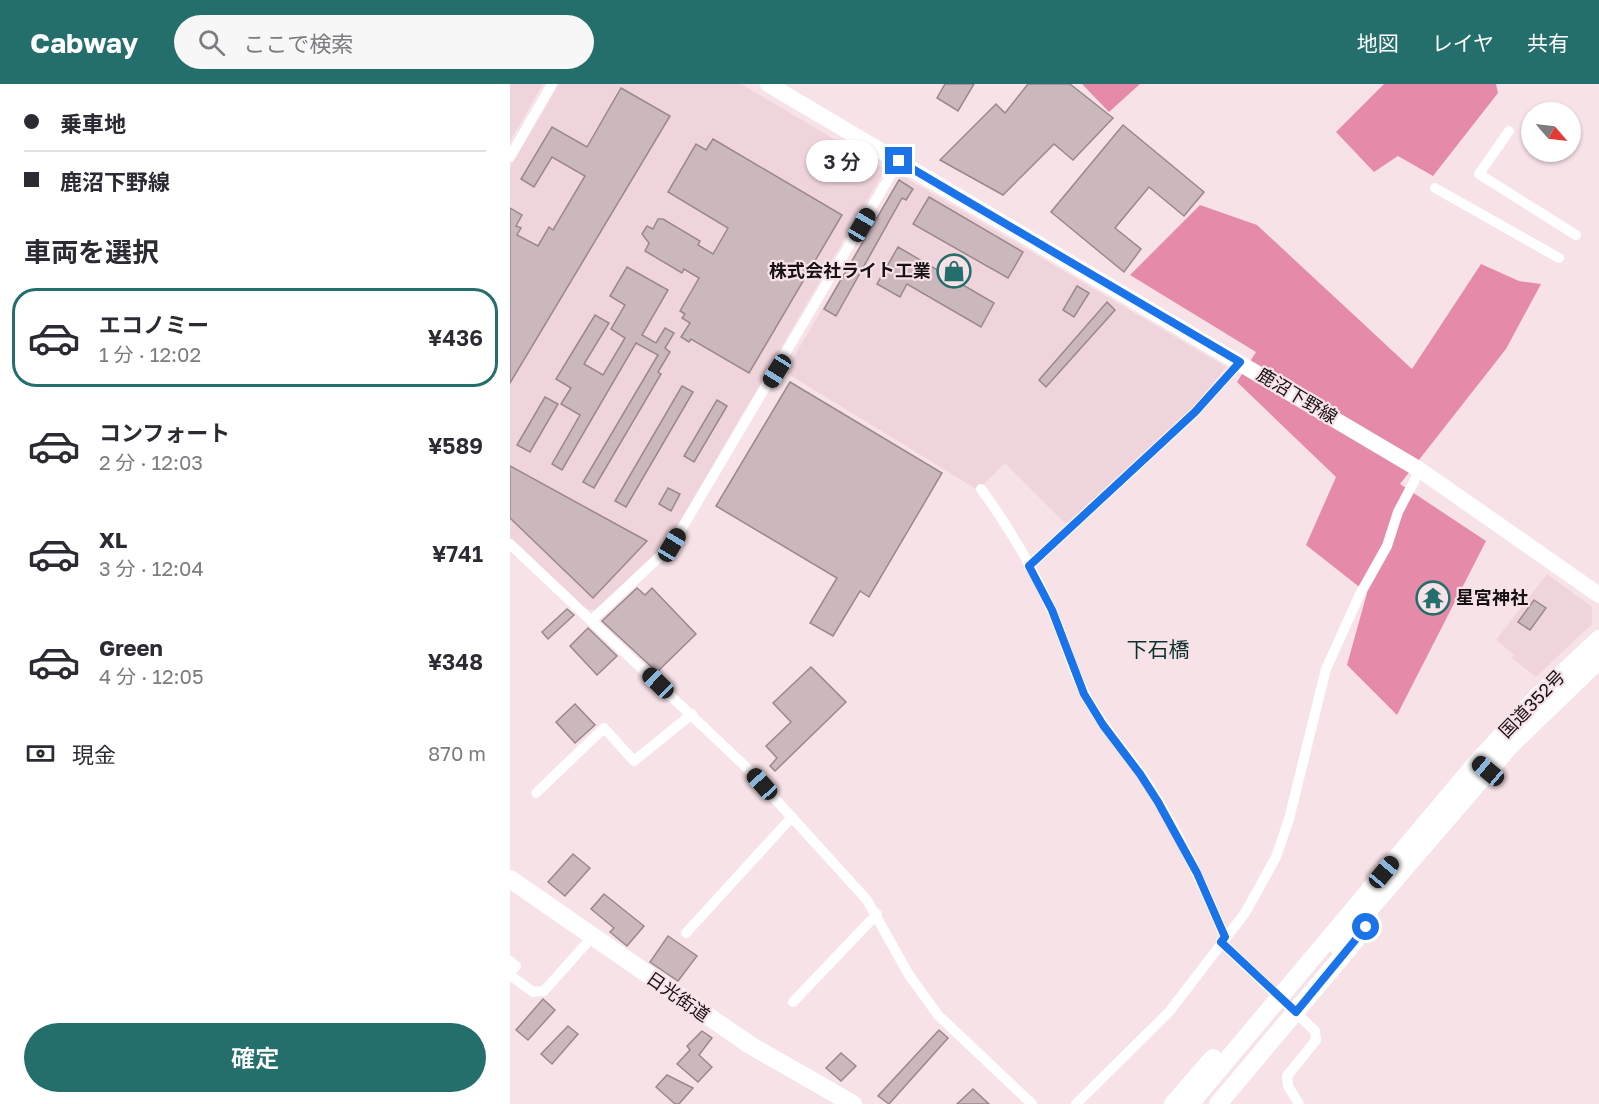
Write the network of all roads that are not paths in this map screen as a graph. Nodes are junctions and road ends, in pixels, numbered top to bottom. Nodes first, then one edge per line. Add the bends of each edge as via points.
1 (552, 84) edge
2 (768, 84) edge
3 (1509, 131) dead end
4 (510, 157) edge
5 (899, 161) junction
6 (1435, 188) dead end
7 (1576, 235) dead end
8 (1558, 258) dead end
9 (1240, 362) junction
10 (1420, 470) junction
11 (981, 489) dead end
12 (510, 544) edge
13 (1029, 566) junction
14 (1599, 595) edge
15 (592, 620) junction
16 (1599, 639) edge
17 (1599, 660) edge
18 (692, 714) junction
19 (1482, 767) junction
20 (536, 793) dead end
21 (1444, 811) junction
22 (792, 817) junction
23 (510, 879) edge
24 (878, 914) junction
25 (686, 933) dead end
26 (593, 936) junction
27 (1223, 940) junction
28 (510, 961) edge
29 (510, 973) edge
30 (1284, 1001) junction
31 (793, 1002) dead end
32 (853, 1104) edge
33 (1032, 1104) edge
34 (1076, 1104) edge
35 (1173, 1104) edge
36 (1190, 1104) edge
37 (1205, 1104) edge
38 (1218, 1104) edge
39 (1299, 1104) edge

1 - 4 street
2 - 5 main road, 鹿沼下野線
3 - 7 street via 1479,174
5 - 9 main road, 鹿沼下野線
5 - 15 street via 672,545
6 - 8 street
9 - 10 main road, 鹿沼下野線
9 - 13 street via 1195,412
10 - 14 main road, 鹿沼下野線
10 - 27 street via 1326,669 1276,857 1245,913
11 - 13 street via 1009,526
12 - 15 street
13 - 27 street via 1052,610 1084,694 1158,802 1197,873
15 - 18 street
16 - 19 highway, 国道352号 via 1536,698
17 - 19 highway, 国道352号 via 1510,746
18 - 20 street via 634,761 604,728
18 - 22 street
19 - 21 highway, 国道352号
21 - 30 highway via 1395,892
21 - 30 highway via 1376,865
22 - 24 street
22 - 25 street
23 - 26 highway, 日光街道
24 - 31 street
24 - 33 street via 909,975 938,1015
26 - 29 street via 544,991 533,992
26 - 32 highway, 日光街道 via 750,1045
27 - 30 street
27 - 34 street via 1169,1012
28 - 29 street via 516,966
30 - 35 highway
30 - 36 highway
30 - 37 highway
30 - 38 highway
30 - 39 street via 1315,1031 1317,1038 1287,1076 1288,1086

